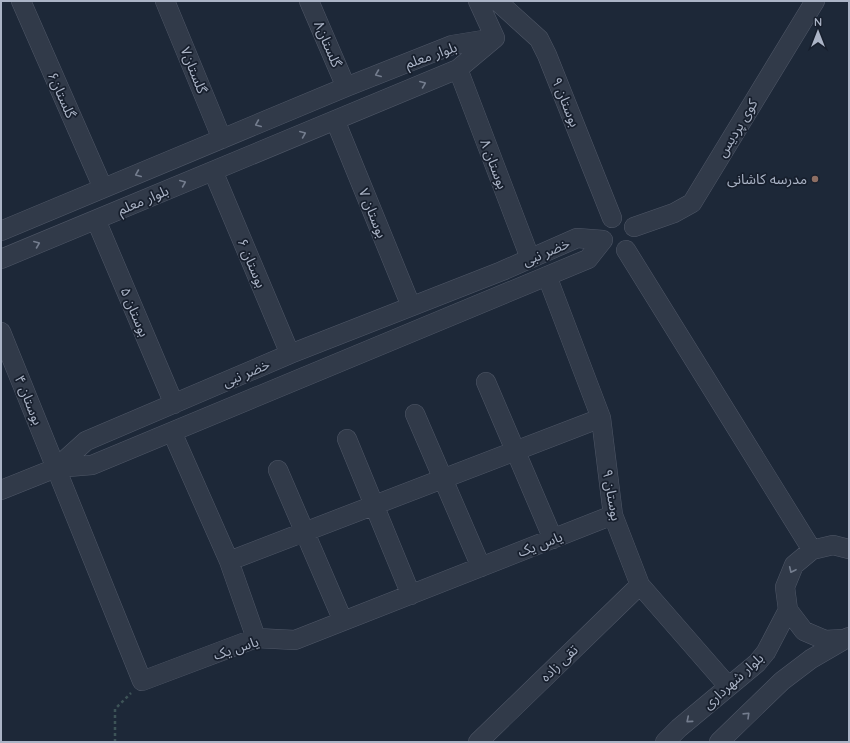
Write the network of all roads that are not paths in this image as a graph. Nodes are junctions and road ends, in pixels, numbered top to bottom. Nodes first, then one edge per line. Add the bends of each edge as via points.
1 (20, 1) edge
2 (165, 1) edge
3 (309, 1) edge
4 (478, 1) edge
5 (497, 1) edge
6 (815, 1) edge
7 (495, 38) junction
8 (458, 69) junction
9 (346, 87) junction
10 (335, 120) junction
11 (222, 139) junction
12 (213, 171) junction
13 (103, 188) junction
14 (612, 218) junction
15 (96, 220) junction
16 (634, 226) junction
17 (1, 231) edge
18 (603, 240) junction
19 (626, 250) junction
20 (530, 258) junction
21 (1, 259) edge
22 (547, 276) junction
23 (411, 306) junction
24 (1, 332) edge
25 (290, 354) junction
26 (486, 382) dead end
27 (174, 404) junction
28 (415, 414) dead end
29 (601, 418) junction
30 (172, 432) junction
31 (347, 439) dead end
32 (515, 451) junction
33 (56, 468) junction
34 (278, 470) dead end
35 (443, 479) junction
36 (1, 490) edge
37 (374, 505) junction
38 (613, 515) junction
39 (304, 532) junction
40 (553, 539) junction
41 (844, 544) edge
42 (812, 550) junction
43 (229, 560) junction
44 (481, 567) junction
45 (640, 585) junction
46 (411, 595) junction
47 (788, 610) junction
48 (343, 621) junction
49 (256, 638) junction
50 (847, 638) edge
51 (728, 686) junction
52 (478, 742) edge
53 (664, 742) edge
54 (719, 742) edge

1 - 13 street, گلستان۶
2 - 11 street, گلستان۷
3 - 9 street, گلستان۸
4 - 7 street
5 - 14 street, بوستان ۹ via 539,39
6 - 16 street, کوی پردیس via 692,203 674,214
7 - 8 street, بلوار معلم
7 -> 9 street, بلوار معلم via 452,45
10 -> 8 street, بلوار معلم
8 - 20 street, بوستان ۸
9 -> 11 street, بلوار معلم
12 -> 10 street, بلوار معلم
10 - 23 street, بوستان ۷
11 -> 13 street, بلوار معلم
15 -> 12 street, بلوار معلم
12 - 25 street, بوستان ۶
13 - 17 street, بلوار معلم
14 - 16 street via 627,219
14 - 18 street via 602,230
21 -> 15 street, بلوار معلم
15 - 27 street, بوستان ۵
16 - 19 street via 636,239
18 - 19 street via 611,249
18 - 20 street, خضر نبی via 577,238
18 - 22 street, خضر نبی via 588,259
19 - 42 street
20 - 23 street, خضر نبی
22 - 29 street, بوستان ۹
22 - 30 street, خضر نبی
23 - 25 street, خضر نبی
24 - 33 street, بوستان ۴
25 - 27 street, خضر نبی
26 - 32 street
27 - 33 street, خضر نبی via 86,441
28 - 35 street
29 - 32 street
29 - 38 street, بوستان ۹
30 - 33 street, خضر نبی via 92,465
30 - 43 street
31 - 37 street
32 - 35 street
32 - 40 street
33 - 36 street, خضر نبی
33 - 49 street, یاس یک via 142,681
34 - 39 street
35 - 37 street
35 - 44 street
37 - 39 street
37 - 46 street
38 - 40 street, یاس یک
38 - 45 street, بوستان ۹
39 - 43 street
39 - 48 street
40 - 44 street, یاس یک
41 - 42 street
42 -> 47 street via 794,565 788,579
43 - 49 street
44 - 46 street, یاس یک
45 - 51 street, بوستان ۹
45 - 52 street, تقی زاده
46 - 48 street, یاس یک
47 - 50 street via 804,631 825,640
47 - 51 street, بلوار شهرداری via 766,652 757,663
48 - 49 street, یاس یک via 295,640
54 -> 50 street via 782,681 811,659
51 -> 53 street, بلوار شهرداری

